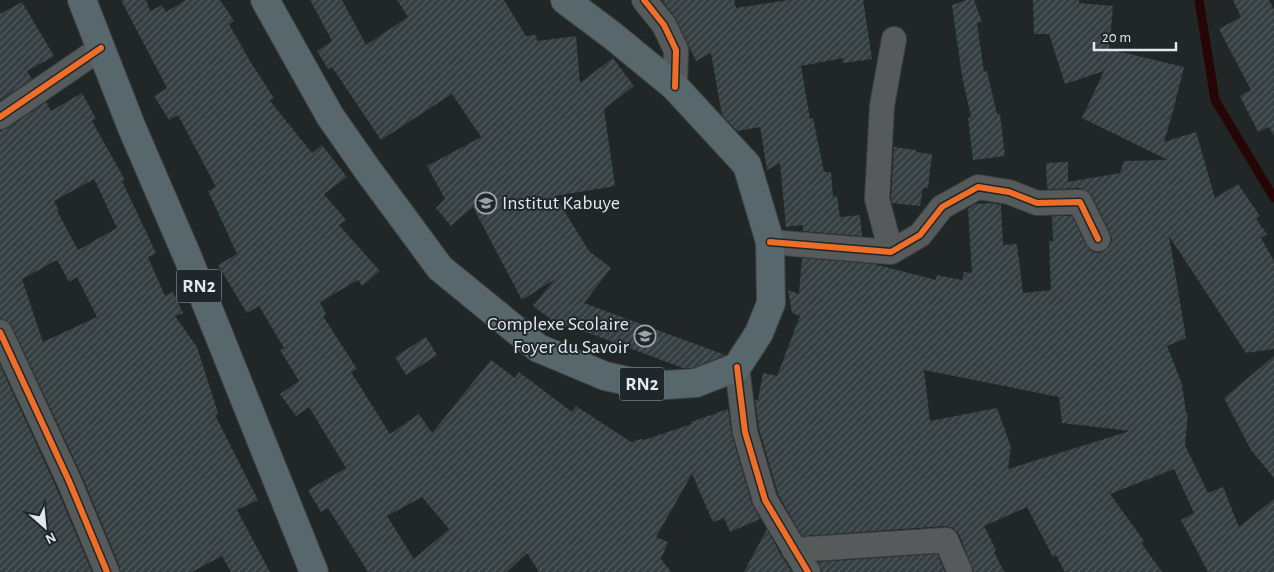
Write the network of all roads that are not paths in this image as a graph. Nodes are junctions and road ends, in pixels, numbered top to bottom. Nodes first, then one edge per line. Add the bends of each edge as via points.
1 (82, 0) edge
2 (265, 0) edge
3 (565, 0) edge
4 (644, 0) edge
5 (894, 39) dead end
6 (101, 48) junction
7 (675, 87) junction
8 (0, 117) edge
9 (1098, 239) dead end
10 (770, 242) junction
11 (891, 252) junction
12 (0, 332) edge
13 (736, 367) junction
14 (794, 550) junction
15 (107, 572) edge
16 (314, 572) edge
17 (808, 572) edge
18 (960, 572) edge

1 - 6 highway, RN2
2 - 13 highway, RN2 via 330,116 440,268 538,348 605,376 650,386 696,383
3 - 7 highway
4 - 7 street via 664,25 676,50
5 - 11 street via 882,106 878,199
6 - 8 street
6 - 16 highway, RN2
7 - 10 highway via 747,165
9 - 11 street via 1080,202 1037,203 1009,192 978,187 942,207 920,234
10 - 11 street
10 - 13 highway via 771,302 760,334
12 - 15 street via 69,480
13 - 14 street via 745,432 765,500
14 - 17 street
14 - 18 street via 946,540

